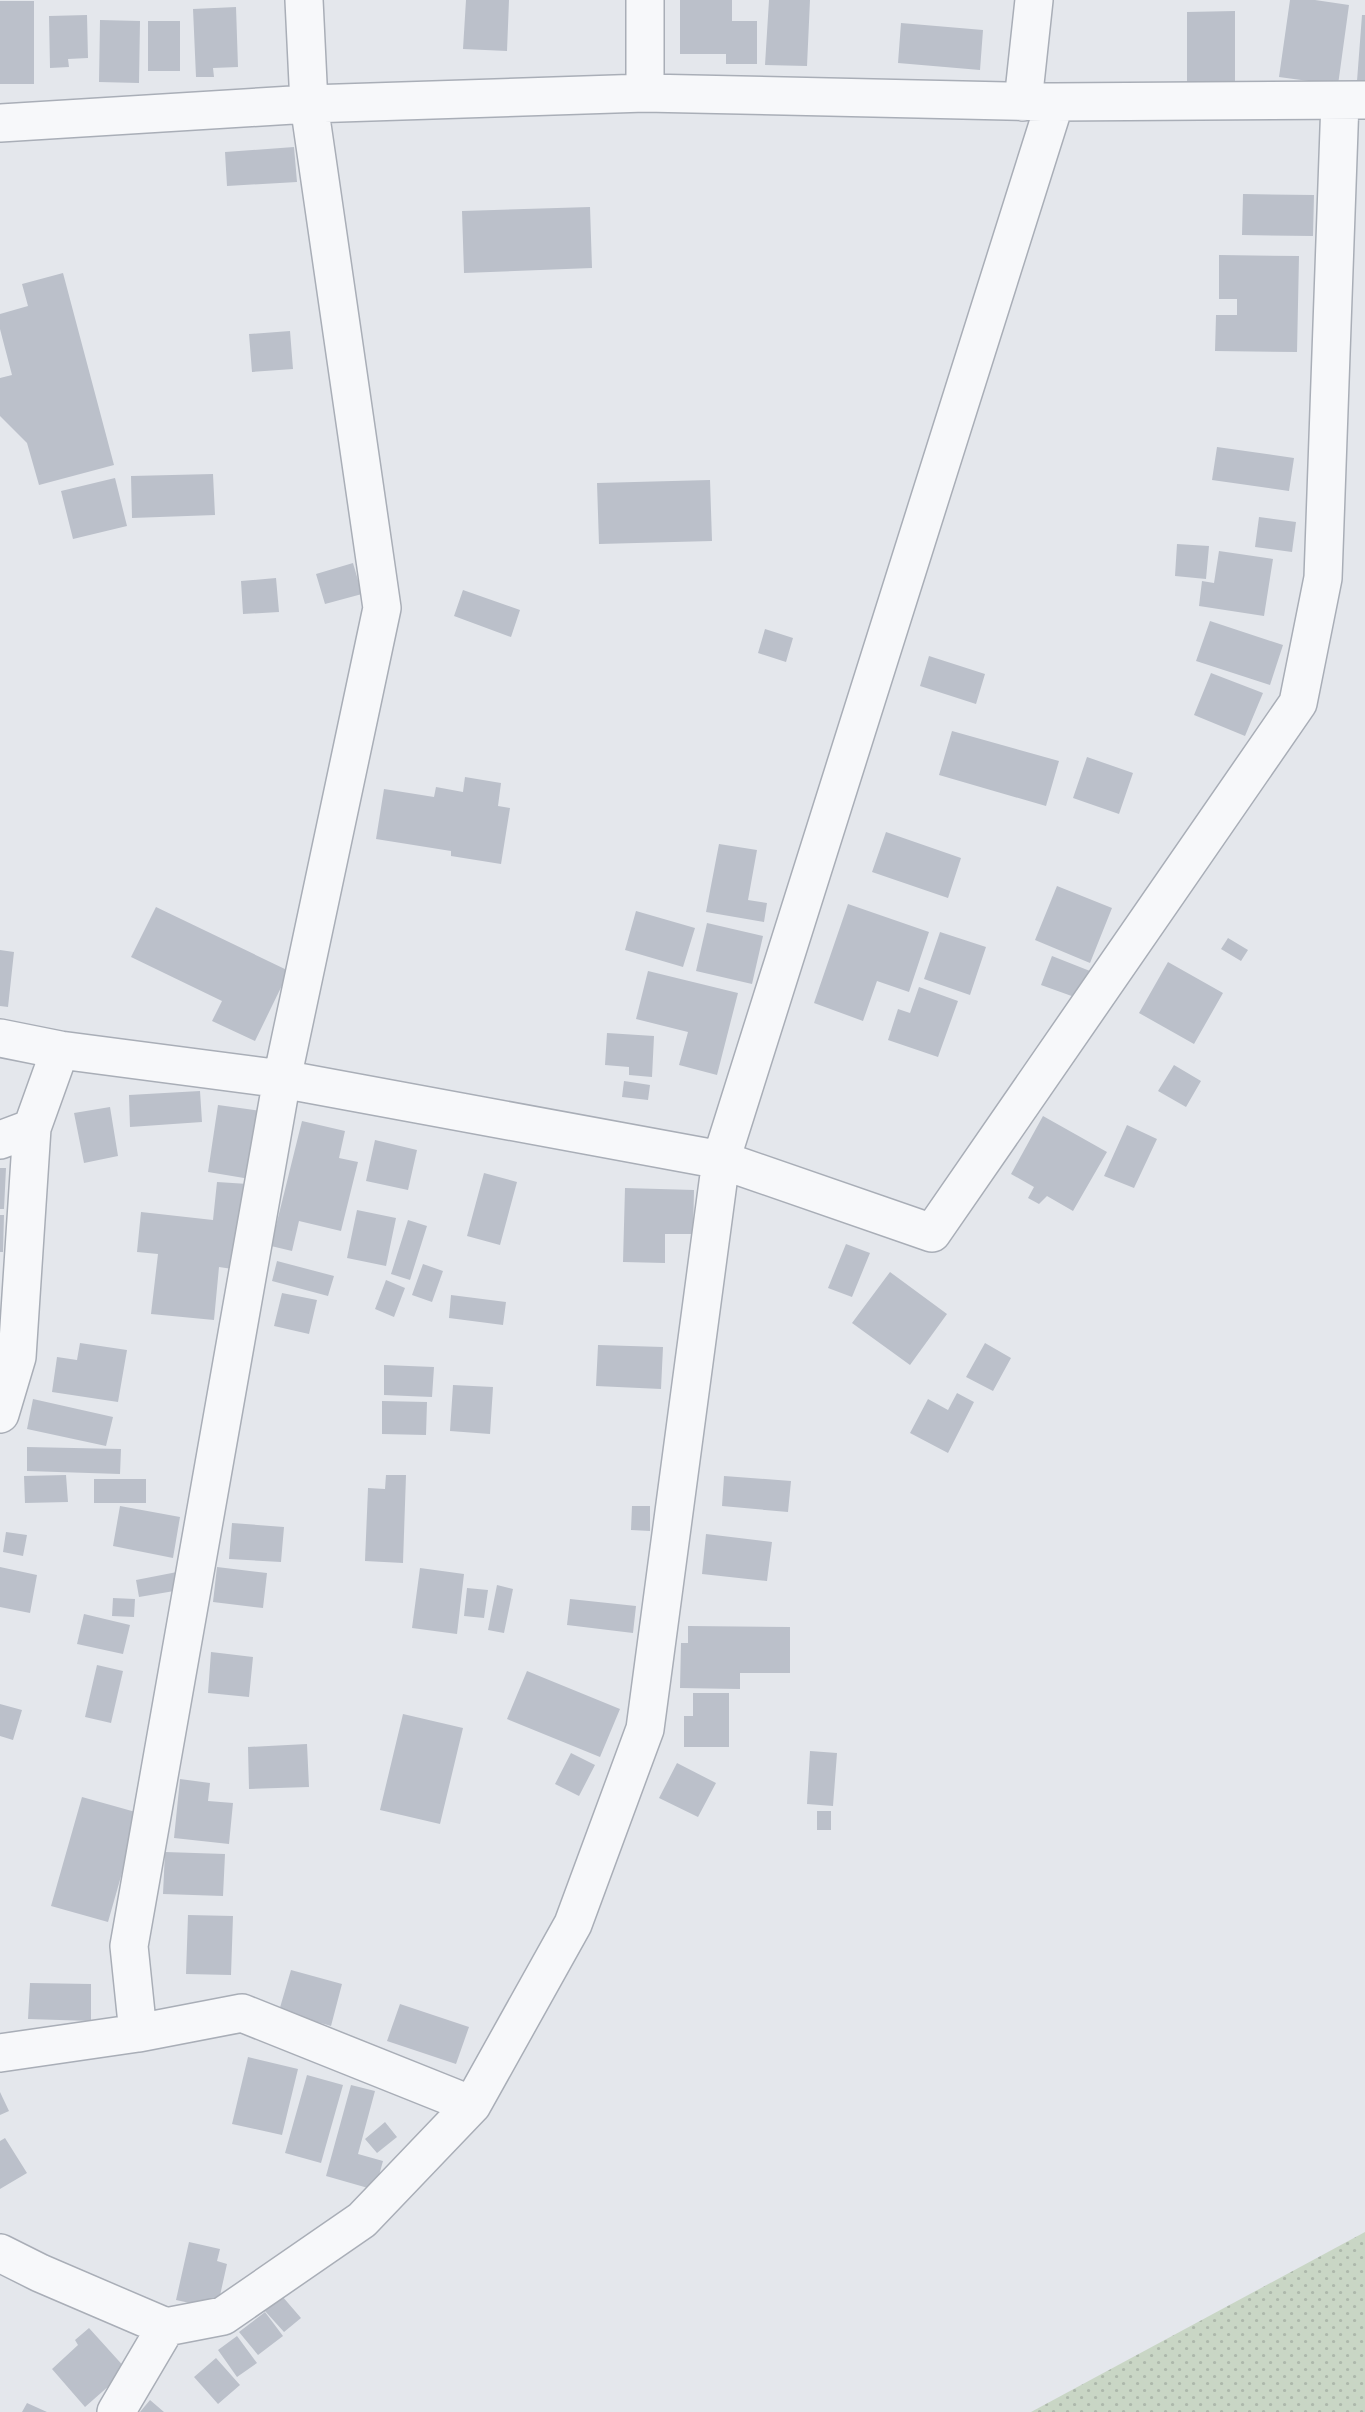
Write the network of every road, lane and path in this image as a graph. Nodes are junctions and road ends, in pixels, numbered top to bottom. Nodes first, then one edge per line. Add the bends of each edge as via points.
1 (304, 0) edge
2 (645, 0) edge
3 (1034, 0) edge
4 (645, 93) junction
5 (1353, 101) edge
6 (1039, 102) junction
7 (309, 104) junction
8 (0, 123) edge
9 (0, 1038) edge
10 (60, 1050) junction
11 (282, 1079) junction
12 (16, 1134) edge
13 (720, 1160) junction
14 (0, 1414) edge
15 (138, 2033) junction
16 (0, 2053) edge
17 (472, 2105) junction
18 (0, 2253) edge
19 (166, 2327) junction
20 (116, 2412) edge

1 - 7 street
2 - 4 street
3 - 6 street
4 - 6 street
4 - 7 street
5 - 6 street
5 - 13 street via 1323,578 1298,703 932,1233
6 - 13 street
7 - 8 street
7 - 11 street via 382,608
9 - 10 street
10 - 11 street
10 - 12 street
11 - 13 street
11 - 15 street via 129,1946
12 - 14 street via 17,1357
13 - 17 street via 645,1729 573,1924
15 - 16 street
15 - 17 street via 242,2012
17 - 19 street via 362,2220 223,2316
18 - 19 street
19 - 20 street

